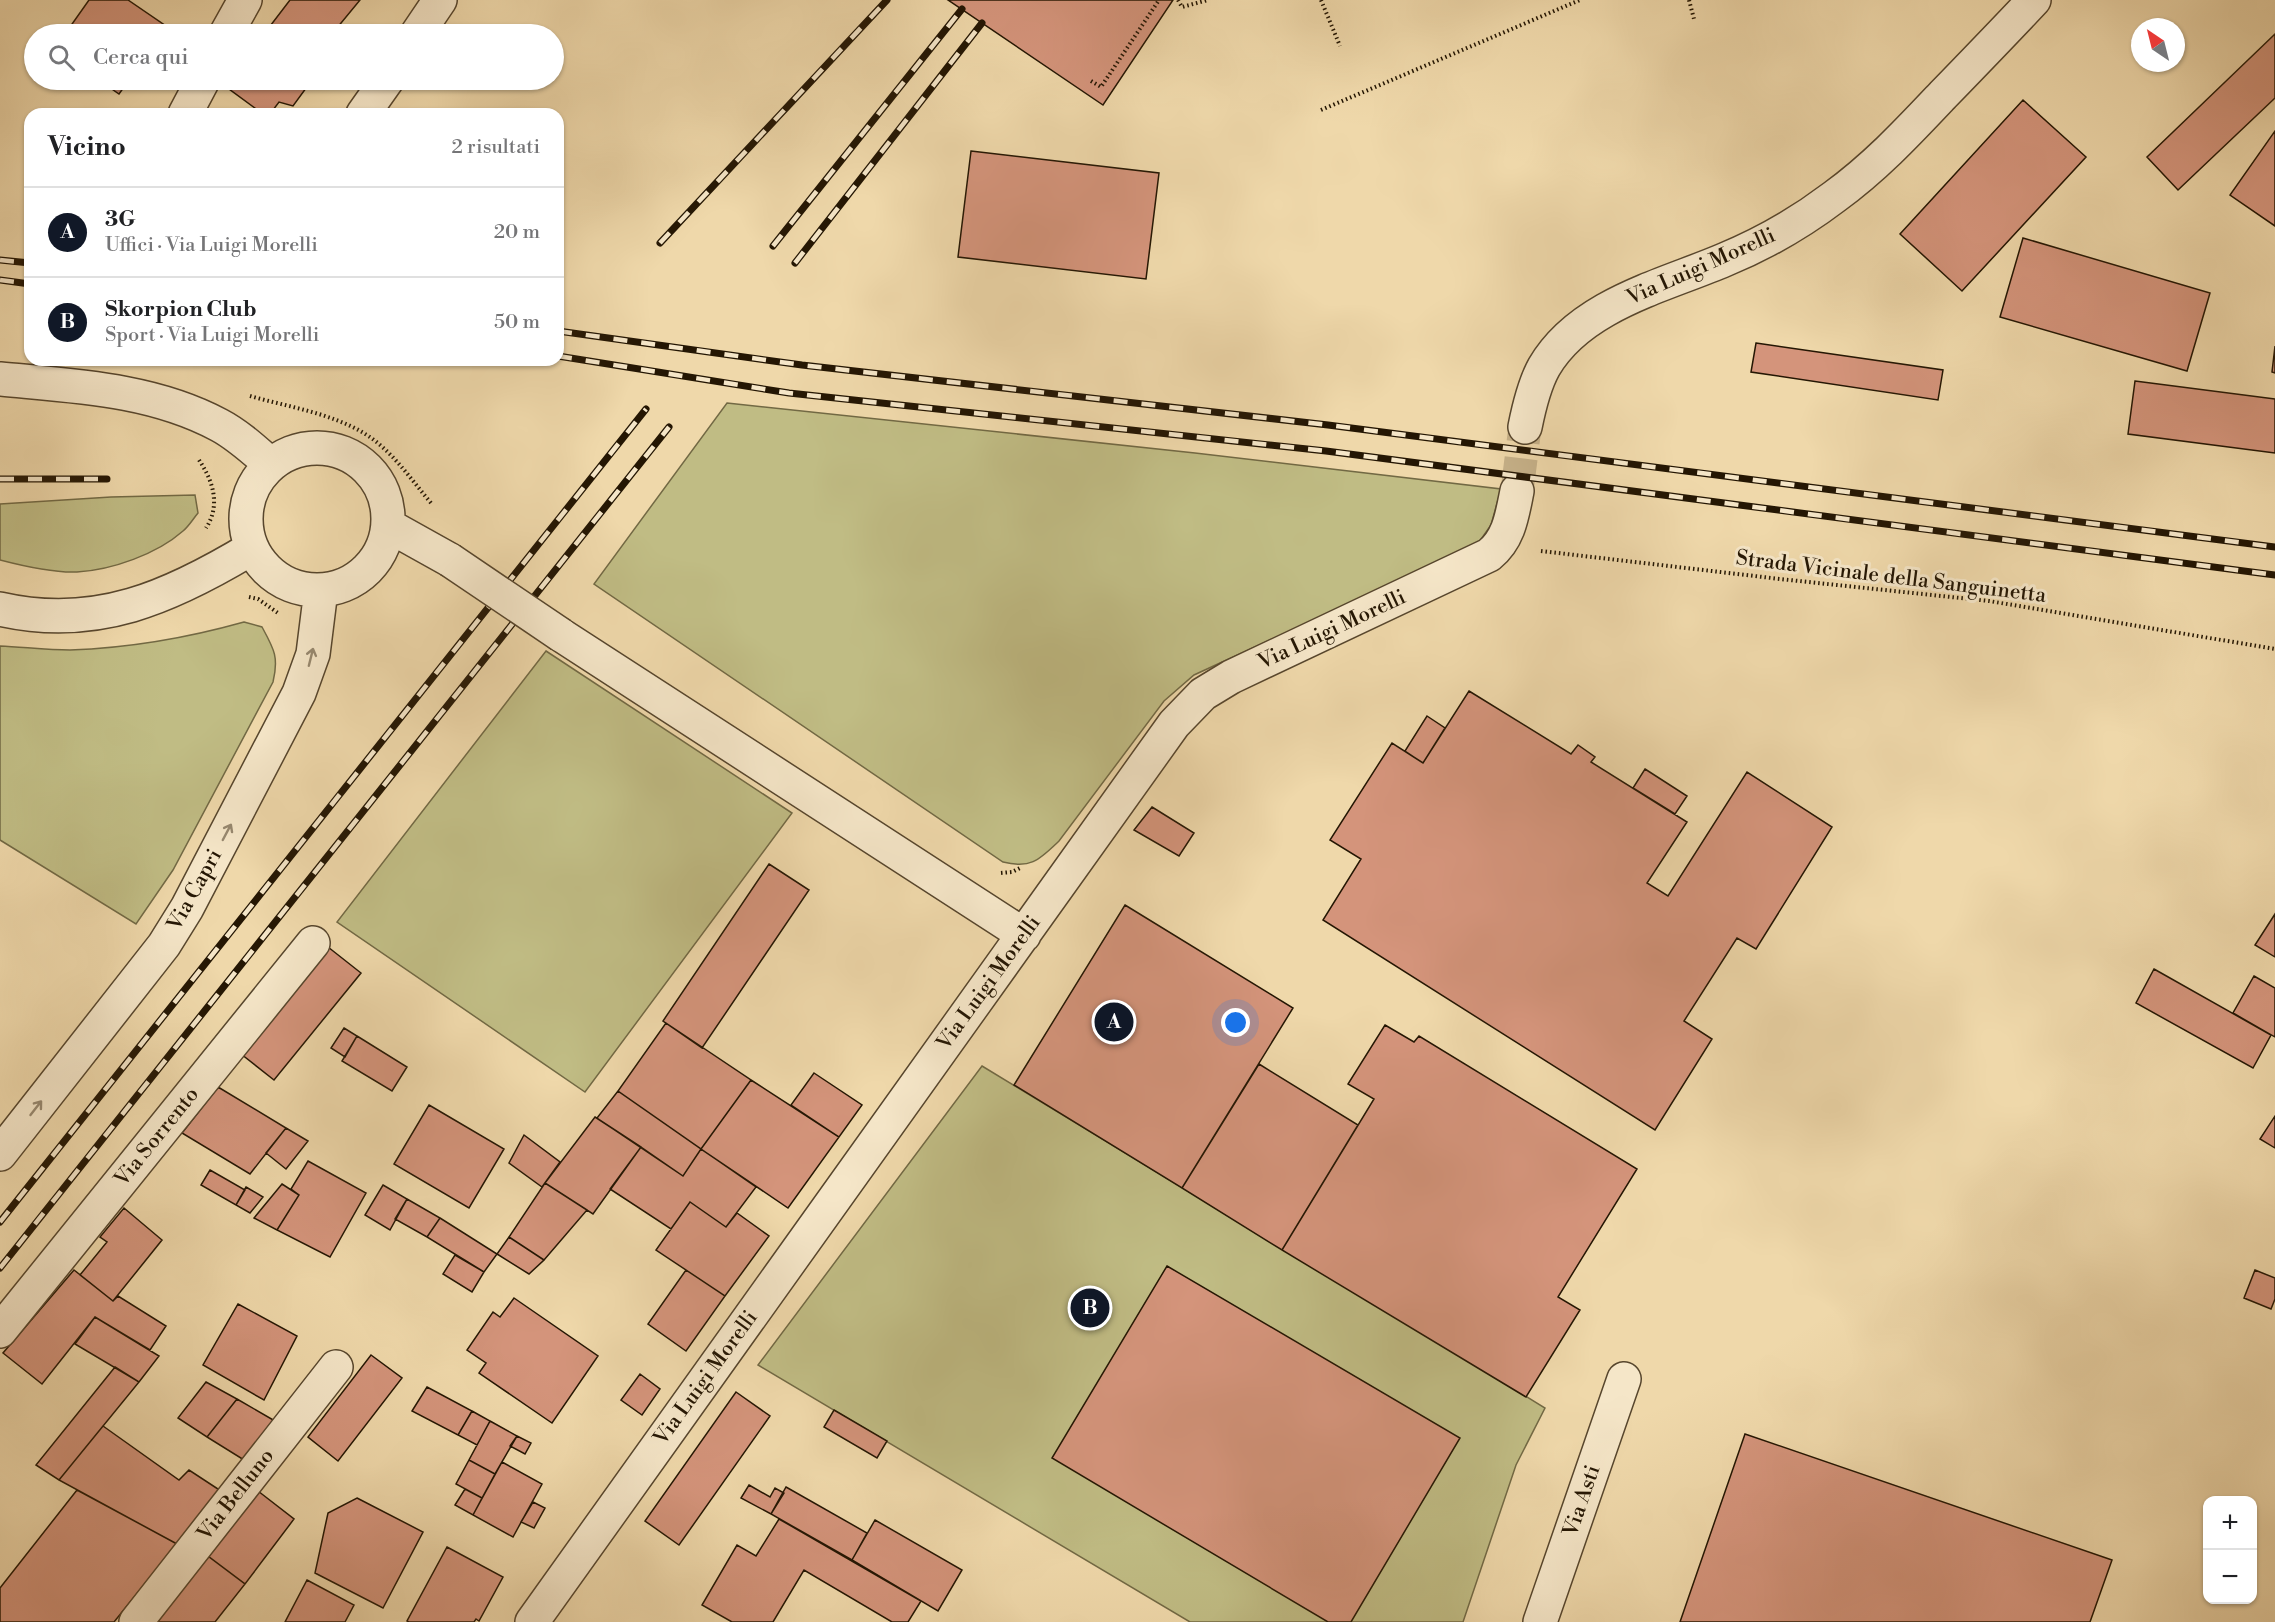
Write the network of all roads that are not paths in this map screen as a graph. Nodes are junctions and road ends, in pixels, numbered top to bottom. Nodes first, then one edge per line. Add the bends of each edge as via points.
1 (244, 0) edge
2 (440, 0) edge
3 (2034, 0) edge
4 (231, 24) edge
5 (424, 24) edge
6 (198, 90) edge
7 (380, 90) edge
8 (188, 108) edge
9 (367, 108) edge
10 (0, 379) edge
11 (1525, 427) tunnel mouth
12 (270, 464) junction
13 (1516, 491) tunnel mouth
14 (389, 526) junction
15 (252, 548) junction
16 (321, 590) junction
17 (0, 609) edge
18 (1024, 935) junction
19 (314, 943) dead end
20 (0, 1154) edge
21 (0, 1331) edge
22 (336, 1367) dead end
23 (1624, 1379) dead end
24 (136, 1622) edge
25 (532, 1622) edge
26 (1540, 1622) edge

1 - 4 street
2 - 5 street
3 - 11 street, Via Luigi Morelli via 1891,150 1834,197 1780,233 1727,260 1625,301 1571,335 1544,367
6 - 8 street
7 - 9 street
10 - 12 street via 119,392 180,409 220,426
12 - 14 street via 291,452 315,447 339,450 361,461 378,479 387,501
12 - 15 street via 256,482 247,504 246,526
13 - 18 street, Via Luigi Morelli via 1507,533 1496,549 1476,563 1231,677 1203,694 1164,737
14 - 16 street via 374,563 359,577
14 - 18 street, bridge via 450,560
15 - 16 street via 264,567 280,580 300,588
15 - 17 street via 192,582 150,600 97,614 57,617
20 -> 16 street, Via Capri via 164,945 187,908 299,693 313,654
18 - 25 street, Via Luigi Morelli
19 - 21 street, Via Sorrento
22 - 24 street, Via Belluno
23 - 26 street, Via Asti

